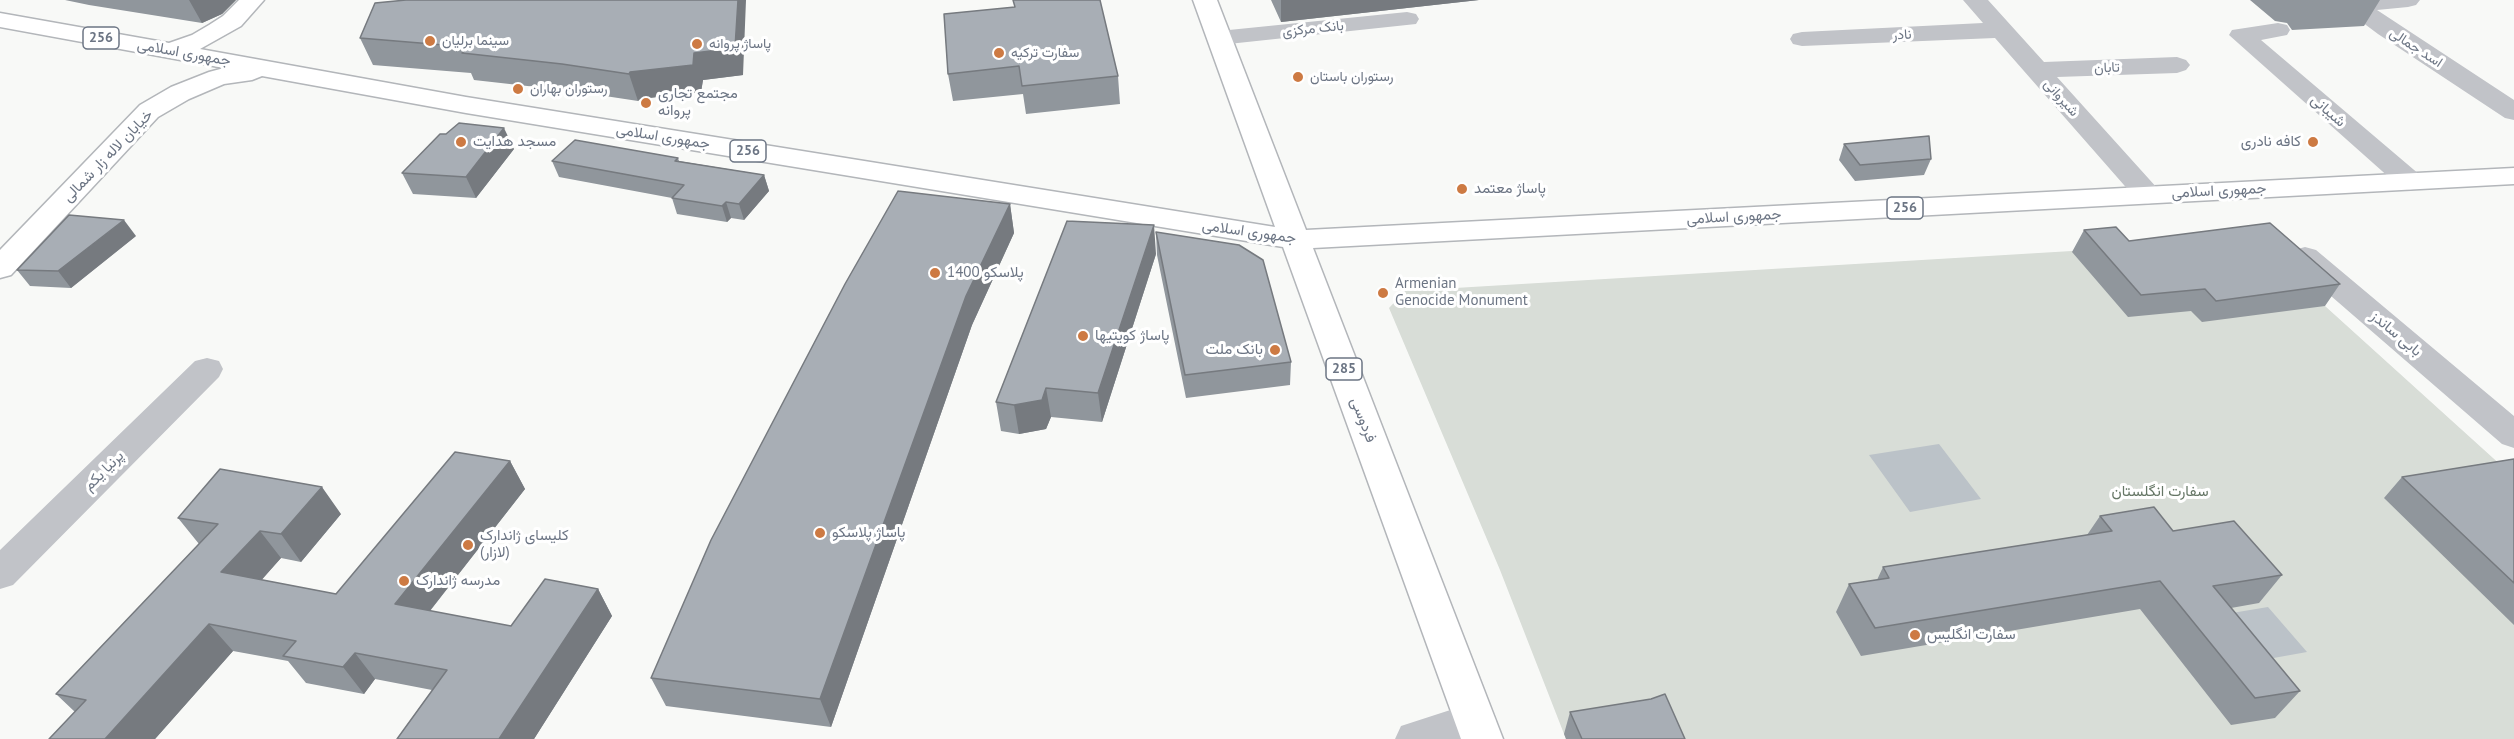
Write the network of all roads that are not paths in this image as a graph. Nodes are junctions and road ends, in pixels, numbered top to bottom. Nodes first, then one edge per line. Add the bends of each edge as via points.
1 (252, 0) edge
2 (1205, 0) edge
3 (1975, 0) edge
4 (2408, 0) edge
5 (1407, 19) dead end
6 (0, 20) edge
7 (2002, 30) junction
8 (2278, 30) dead end
9 (1219, 38) junction
10 (1802, 39) dead end
11 (171, 51) junction
12 (2177, 65) dead end
13 (271, 69) junction
14 (2037, 70) junction
15 (2514, 112) edge
16 (2514, 176) edge
17 (2410, 181) junction
18 (2148, 195) junction
19 (1295, 240) junction
20 (2287, 241) edge
21 (0, 268) edge
22 (207, 369) dead end
23 (2514, 435) edge
24 (0, 573) edge
25 (1478, 730) edge
26 (1416, 739) edge

1 - 11 main road via 218,30
2 - 9 main road, فردوسی / 285
3 - 7 street, شیروانی
4 - 15 street, اسد جمالی via 2361,6 2387,29
5 - 9 street, بانک مرکزی
6 - 11 main road, جمهوری اسلامی / 256
7 - 10 street, نادر
7 - 14 street, شیروانی
8 - 17 street, شیبانی via 2241,35
9 - 19 main road, فردوسی / 285
11 - 13 main road, جمهوری اسلامی / 256
12 - 14 street, تابان
13 - 19 main road, جمهوری اسلامی / 256 via 466,105
13 - 21 main road, خیابان لاله زار شمالی via 218,77 149,111
14 - 18 street, شیروانی
16 - 17 main road, جمهوری اسلامی / 256
17 - 18 main road, جمهوری اسلامی / 256
18 - 19 main road, جمهوری اسلامی / 256
19 - 25 main road, فردوسی / 285
20 - 23 street, بابی ساندز
22 - 24 street, پرنیا یکم
25 - 26 street

